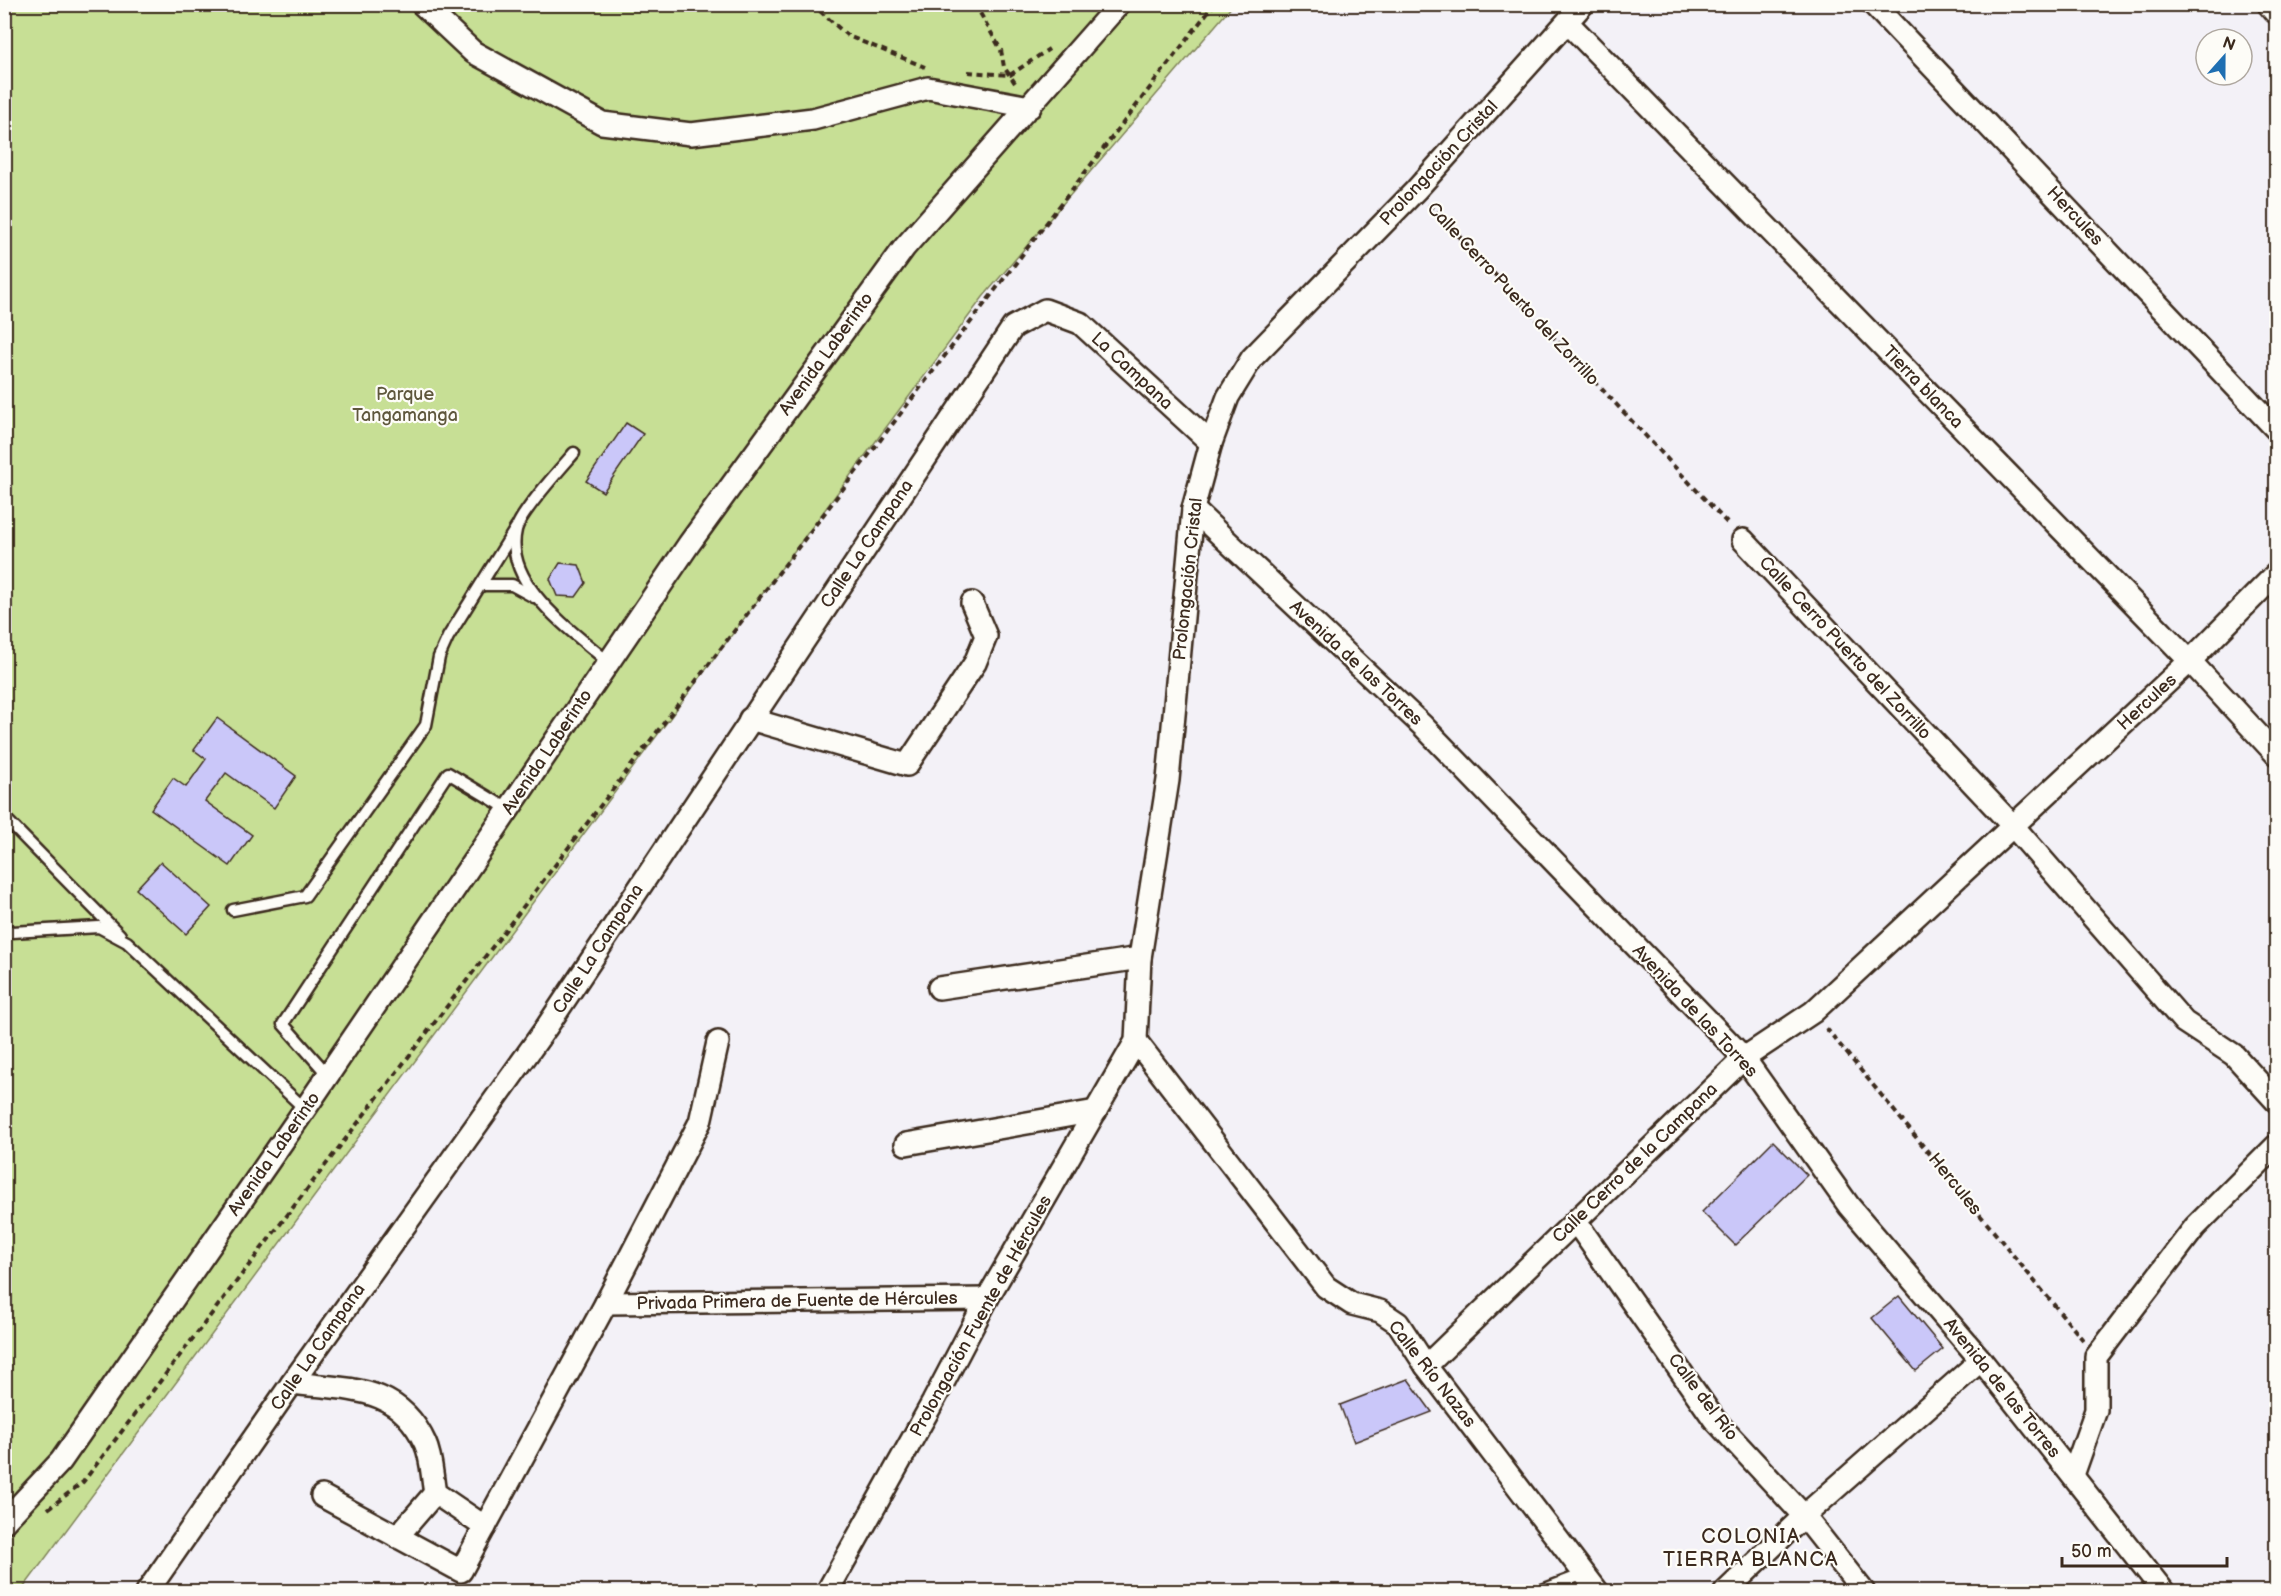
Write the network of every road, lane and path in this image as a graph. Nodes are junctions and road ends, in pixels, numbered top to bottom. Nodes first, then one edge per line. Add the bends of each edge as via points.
1 (422, 4) edge
2 (812, 4) edge
3 (975, 4) edge
4 (1119, 4) edge
5 (1214, 4) edge
6 (1583, 4) edge
7 (1873, 4) edge
8 (2271, 4) edge
9 (2277, 10) edge
10 (1568, 23) junction
11 (1056, 45) dead end
12 (930, 69) dead end
13 (964, 72) dead end
14 (1010, 75) junction
15 (1030, 107) junction
16 (1416, 190) junction
17 (1045, 310) joint
18 (2277, 429) edge
19 (1211, 443) junction
20 (574, 453) dead end
21 (1193, 509) junction
22 (516, 528) junction
23 (1743, 540) joint
24 (2277, 574) edge
25 (480, 585) junction
26 (972, 603) dead end
27 (543, 605) junction
28 (608, 662) junction
29 (2190, 662) junction
30 (750, 719) junction
31 (2277, 754) edge
32 (508, 809) junction
33 (4, 817) edge
34 (2013, 826) junction
35 (233, 910) dead end
36 (4, 928) edge
37 (127, 942) junction
38 (1140, 958) junction
39 (939, 988) dead end
40 (1813, 1012) junction
41 (1136, 1041) junction
42 (718, 1042) dead end
43 (1744, 1058) junction
44 (328, 1075) junction
45 (2277, 1101) edge
46 (305, 1109) junction
47 (1096, 1110) junction
48 (906, 1144) dead end
49 (2277, 1146) edge
50 (1575, 1222) junction
51 (987, 1299) junction
52 (606, 1303) junction
53 (2096, 1357) junction
54 (1981, 1360) junction
55 (1426, 1366) junction
56 (292, 1383) junction
57 (2073, 1475) junction
58 (435, 1493) junction
59 (322, 1496) dead end
60 (40, 1515) dead end
61 (1804, 1516) junction
62 (4, 1522) edge
63 (485, 1527) junction
64 (397, 1537) junction
65 (1584, 1574) junction
66 (149, 1591) edge
67 (827, 1592) edge
68 (1537, 1592) edge
69 (1598, 1592) edge
70 (1725, 1592) edge
71 (1864, 1592) edge
72 (2164, 1592) edge

1 - 15 street via 472,52 602,123 691,134 813,119 928,88
2 - 12 path via 848,36
3 - 14 path
4 - 15 street, Avenida Laberinto
5 - 60 path via 84,1482
6 - 10 street, Prolongación Cristal
7 - 18 street, Hercules
8 - 9 street
10 - 16 street, Prolongación Cristal
10 - 29 street, Tierra blanca
11 - 14 path
13 - 14 path
14 - 15 path
15 - 28 street, Avenida Laberinto via 904,248 688,544
16 - 19 street, Prolongación Cristal via 1252,358 1228,397
16 - 23 path, Calle Cerro Puerto del Zorrillo
17 - 19 street, La Campana via 1080,323
17 - 30 street, Calle La Campana via 1013,327
19 - 21 street, Prolongación Cristal
20 - 22 lane
21 - 38 street, Prolongación Cristal via 1168,780
21 - 43 street, Avenida de las Torres via 1423,726
22 - 25 lane
22 - 27 lane via 516,557 524,579
23 - 34 street, Calle Cerro Puerto del Zorrillo
24 - 29 street, Hercules
25 - 27 lane via 512,585
25 - 35 lane via 439,657 426,725 305,896
26 - 30 street via 986,636 975,663 907,765
27 - 28 lane
28 - 32 street, Avenida Laberinto
29 - 31 street, Tierra blanca
29 - 34 street, Hercules
30 - 56 street, Calle La Campana via 546,1028
32 - 44 street, Avenida Laberinto
32 - 44 lane via 448,773 283,1024
33 - 37 lane
34 - 40 street, Calle Cerro de la Campana
34 - 45 street, Calle Cerro Puerto del Zorrillo via 2184,1022 2234,1055
36 - 37 lane via 12,932 99,927
37 - 46 lane
38 - 39 street
38 - 41 street, Prolongación Cristal
40 - 43 street, Calle Cerro de la Campana
40 - 53 path, Hercules
41 - 47 street, Prolongación Fuente de Hércules
41 - 55 street, Calle Río Nazas via 1326,1287 1352,1305 1380,1311 1398,1323
42 - 52 street, Privada Primera de Fuente de Hércules via 700,1122
43 - 50 street, Calle Cerro de la Campana
43 - 54 street, Avenida de las Torres via 1849,1206
44 - 46 street, Avenida Laberinto
46 - 62 street, Avenida Laberinto via 61,1461
47 - 48 street
47 - 51 street, Prolongación Fuente de Hércules
49 - 53 street via 2195,1227
50 - 55 street, Calle Cerro de la Campana
50 - 61 street, Calle del Río via 1714,1419
51 - 52 street, Privada Primera de Fuente de Hércules
51 - 67 street, Prolongación Fuente de Hércules
52 - 63 street, Privada Primera de Fuente de Hércules
53 - 57 street via 2096,1410
54 - 57 street, Avenida de las Torres
54 - 61 street
55 - 65 street, Calle Río Nazas
56 - 58 street via 375,1393 405,1412 426,1444
56 - 66 street, Calle La Campana
57 - 72 street, Avenida de las Torres
58 - 63 street
58 - 64 street
59 - 64 street
61 - 70 street
61 - 71 street, Calle del Río
63 - 64 street, Privada Primera de Fuente de Hércules via 461,1571
65 - 68 lane
65 - 69 street, Calle Río Nazas

